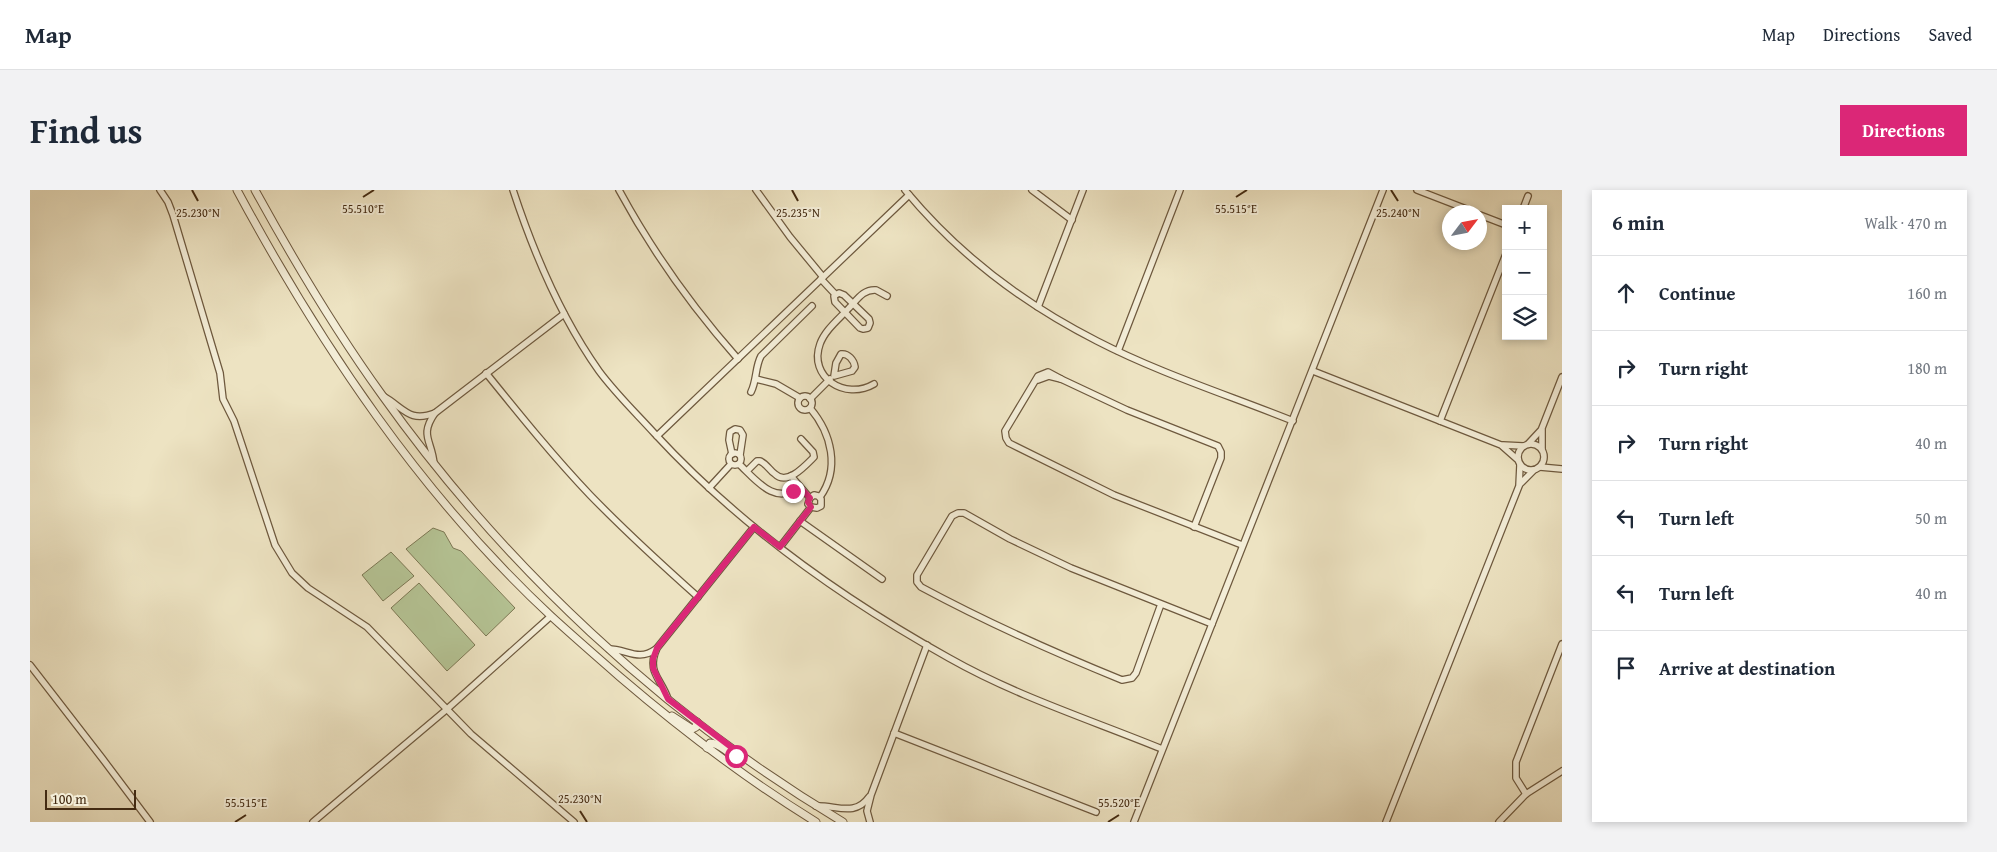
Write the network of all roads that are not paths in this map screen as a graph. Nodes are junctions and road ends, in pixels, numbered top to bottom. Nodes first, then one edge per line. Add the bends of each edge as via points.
1 (160, 190) edge
2 (237, 190) edge
3 (255, 190) edge
4 (513, 190) edge
5 (618, 190) edge
6 (756, 190) edge
7 (1032, 190) edge
8 (1083, 190) edge
9 (1180, 190) edge
10 (1383, 190) edge
11 (1417, 190) edge
12 (907, 192) edge
13 (1528, 196) dead end
14 (1456, 205) edge
15 (1525, 205) edge
16 (1487, 218) edge
17 (1072, 220) junction
18 (1502, 223) edge
19 (1502, 264) edge
20 (822, 278) junction
21 (835, 294) junction
22 (887, 296) dead end
23 (853, 304) junction
24 (812, 306) dead end
25 (1038, 307) junction
26 (845, 312) junction
27 (564, 314) junction
28 (1118, 351) junction
29 (738, 360) junction
30 (1313, 371) junction
31 (486, 373) junction
32 (1562, 377) edge
33 (756, 379) junction
34 (831, 379) junction
35 (874, 384) dead end
36 (751, 392) dead end
37 (382, 395) junction
38 (800, 398) junction
39 (810, 399) junction
40 (810, 408) junction
41 (435, 412) junction
42 (1293, 421) junction
43 (1440, 421) junction
44 (1542, 428) junction
45 (657, 436) junction
46 (800, 439) dead end
47 (1501, 445) junction
48 (1526, 445) junction
49 (1543, 452) junction
50 (732, 454) junction
51 (740, 455) junction
52 (1519, 462) junction
53 (434, 464) junction
54 (731, 464) junction
55 (739, 464) junction
56 (1537, 468) junction
57 (1561, 468) edge
58 (746, 471) junction
59 (791, 476) junction
60 (799, 486) junction
61 (1519, 486) junction
62 (710, 488) junction
63 (820, 497) junction
64 (810, 498) junction
65 (811, 507) junction
66 (800, 521) junction
67 (1194, 526) junction
68 (754, 527) junction
69 (1242, 545) junction
70 (780, 547) junction
71 (882, 579) dead end
72 (698, 597) junction
73 (1162, 604) junction
74 (552, 616) junction
75 (1212, 624) junction
76 (1562, 644) edge
77 (927, 645) junction
78 (609, 648) junction
79 (657, 648) junction
80 (30, 665) edge
81 (668, 699) junction
82 (446, 710) junction
83 (665, 715) junction
84 (697, 722) junction
85 (894, 733) junction
86 (707, 748) junction
87 (1162, 749) junction
88 (743, 756) junction
89 (1562, 771) edge
90 (1526, 794) junction
91 (870, 795) junction
92 (816, 806) junction
93 (1096, 812) dead end
94 (150, 822) edge
95 (313, 822) edge
96 (574, 822) edge
97 (816, 822) edge
98 (843, 822) edge
99 (870, 822) edge
100 (1134, 822) edge
101 (1386, 822) edge
102 (1499, 822) edge

1 - 82 street via 171,208 182,242 220,373 223,399 234,421 280,555 304,584 373,633
2 - 74 street via 303,307 377,416 462,522
3 - 37 street via 308,284
4 - 27 street
5 - 29 street via 672,277
6 - 20 street
7 - 17 street
8 - 17 street
9 - 28 street
10 - 30 street
11 - 14 street
12 - 20 street
12 - 25 street via 955,243
13 - 15 street
16 - 18 street
17 - 25 street
19 - 43 street
20 - 21 street
20 - 29 street
21 - 23 street via 843,293
21 - 26 street via 834,302
22 - 23 street via 879,290 870,290
23 - 26 street
23 - 26 street via 870,320 869,327 861,329
24 - 33 street via 763,353
25 - 28 street
26 - 34 street via 826,332 819,346 818,362 822,372
27 - 31 street
27 - 45 street via 612,387
28 - 42 street
29 - 45 street
30 - 42 street
30 - 43 street
31 - 41 street
31 - 72 street via 591,496
32 - 44 street
33 - 36 street
33 - 38 street via 783,387
34 - 35 street via 843,389 854,391
34 - 39 street
37 - 41 street via 414,416
37 - 53 street
38 - 39 street
38 - 40 street via 800,408
39 - 40 street
40 - 63 street via 823,426 831,454 830,475
41 - 53 street via 426,435
42 - 69 street
43 - 47 street
44 - 48 street
44 - 49 street
45 - 62 street
46 - 59 street via 814,457
47 - 48 street
47 - 52 street
48 - 49 street via 1537,445
48 - 52 street via 1518,454
49 - 56 street via 1544,461
49 - 57 street
50 - 51 street
50 - 51 street via 728,436 736,429 743,435
50 - 54 street
51 - 55 street
52 - 56 street via 1528,470
52 - 61 street
53 - 78 street via 528,571
54 - 55 street
54 - 62 street
55 - 58 street
56 - 57 street
56 - 61 street
58 - 59 street via 760,461 777,476
58 - 60 street via 773,493 789,493
59 - 60 street
60 - 64 street
61 - 101 street
62 - 68 street
63 - 64 street via 814,495
63 - 65 street via 821,506
64 - 65 street
65 - 66 street
66 - 70 street
66 - 71 street
67 - 67 street via 1092,485 1019,449 1009,437 1009,429 1033,385 1045,376 1061,379 1108,402 1215,443 1221,455
67 - 69 street
68 - 70 street
68 - 72 street
69 - 75 street
70 - 77 street via 858,603
72 - 79 street
73 - 73 street via 1138,667 1127,676 1112,676 1007,631 921,587 917,576 952,516 964,513 1053,559
73 - 75 street
74 - 82 street
74 - 83 street
75 - 87 street
76 - 90 street via 1516,762 1516,778
77 - 85 street
77 - 87 street via 1008,686
78 - 79 street via 637,656
78 - 81 street
79 - 81 street via 653,668
80 - 94 street
81 - 84 street
82 - 95 street
82 - 96 street
83 - 84 street via 673,716 692,729
83 - 86 street
84 - 88 street
85 - 91 street
85 - 93 street
86 - 88 street via 714,743 733,756
86 - 97 street
87 - 100 street
88 - 92 street
89 - 90 street
90 - 102 street
91 - 92 street via 864,804 854,809
91 - 99 street via 867,811
92 - 98 street

